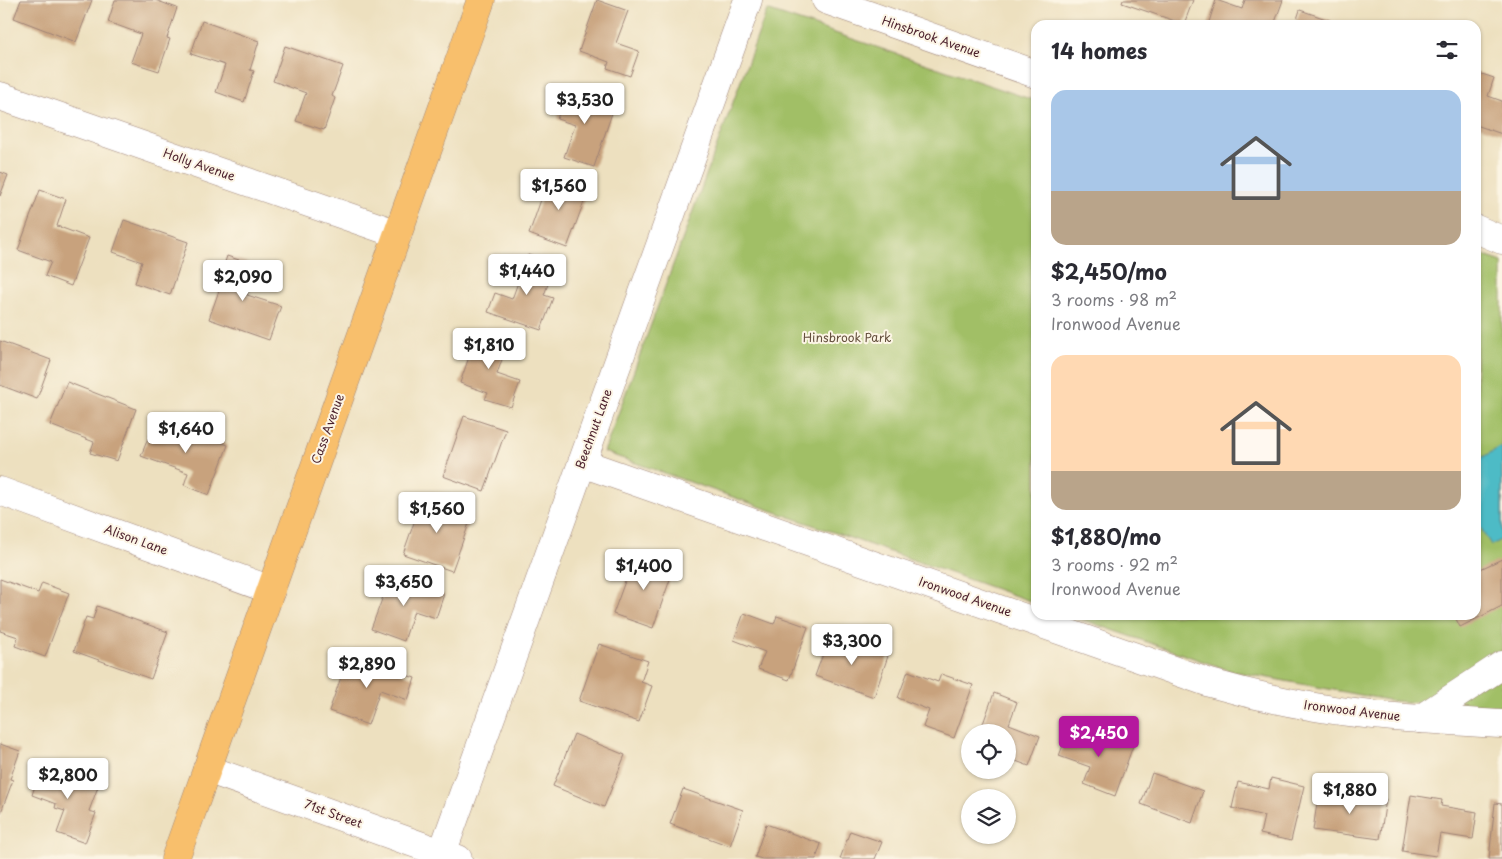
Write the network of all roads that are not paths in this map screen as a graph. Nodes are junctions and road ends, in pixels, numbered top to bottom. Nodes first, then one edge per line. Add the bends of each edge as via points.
1 (481, 0) edge
2 (748, 0) edge
3 (826, 0) edge
4 (1031, 72) edge
5 (0, 96) edge
6 (1481, 231) edge
7 (398, 234) junction
8 (1502, 240) edge
9 (582, 463) junction
10 (0, 491) edge
11 (271, 590) junction
12 (1502, 665) edge
13 (1420, 718) junction
14 (1502, 724) edge
15 (207, 769) junction
16 (446, 857) edge
17 (175, 859) edge

1 - 7 main road, Cass Avenue
2 - 9 street, Beechnut Lane
3 - 4 street, Hinsbrook Avenue
5 - 7 street, Holly Avenue
6 - 8 street
7 - 11 main road, Cass Avenue
9 - 13 street, Ironwood Avenue via 1210,683 1316,708
9 - 16 street, Beechnut Lane
10 - 11 street, Alison Lane
11 - 15 main road, Cass Avenue
12 - 13 street
13 - 14 street, Ironwood Avenue
15 - 16 street, 71st Street
15 - 17 main road, Cass Avenue

